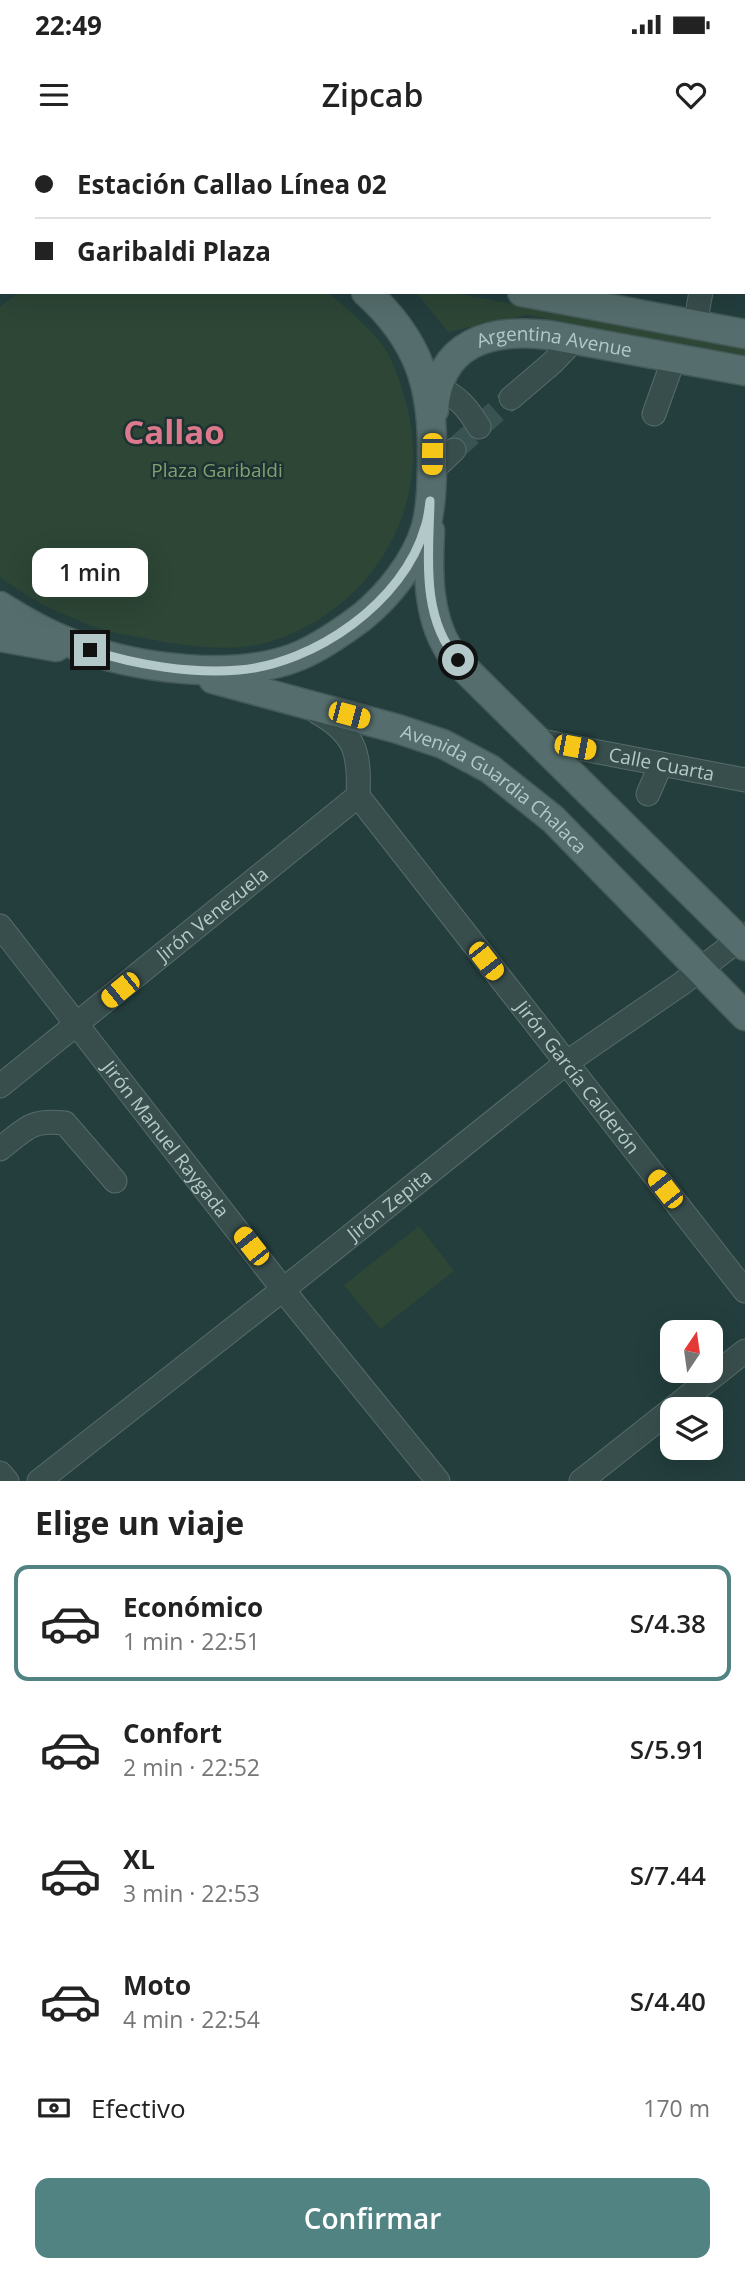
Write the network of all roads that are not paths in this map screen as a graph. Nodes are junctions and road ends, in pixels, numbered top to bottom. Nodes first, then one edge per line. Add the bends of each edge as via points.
1 (368, 294) edge
2 (390, 294) edge
3 (701, 294) edge
4 (556, 296) edge
5 (695, 325) junction
6 (398, 328) junction
7 (745, 334) edge
8 (575, 340) junction
9 (674, 358) junction
10 (745, 372) edge
11 (438, 387) junction
12 (511, 398) tunnel mouth
13 (654, 414) dead end
14 (480, 427) dead end
15 (443, 444) junction
16 (430, 501) junction
17 (0, 606) edge
18 (0, 637) edge
19 (110, 656) junction
20 (160, 665) junction
21 (301, 702) junction
22 (536, 740) junction
23 (661, 764) junction
24 (745, 780) edge
25 (648, 794) dead end
26 (358, 796) junction
27 (0, 926) edge
28 (743, 940) edge
29 (699, 971) junction
30 (745, 1016) edge
31 (78, 1024) junction
32 (566, 1063) junction
33 (0, 1086) edge
34 (0, 1149) edge
35 (115, 1181) dead end
36 (284, 1289) junction
37 (745, 1291) edge
38 (745, 1351) edge
39 (687, 1397) edge
40 (660, 1418) edge
41 (0, 1473) edge
42 (6, 1481) edge
43 (39, 1481) edge
44 (438, 1481) edge
45 (581, 1481) edge

1 - 6 main road
2 - 6 street
3 - 5 street
4 - 5 main road, Argentina Avenue
5 - 7 main road, Argentina Avenue
6 - 15 main road via 424,376
8 - 9 main road, Argentina Avenue
8 - 11 main road, Argentina Avenue via 523,332 483,339 456,354
8 - 12 street
9 - 10 main road, Argentina Avenue
9 - 13 street
11 - 14 street via 467,408
11 - 15 main road, Argentina Avenue
15 - 16 main road via 432,471
16 - 20 main road via 425,528 411,559 390,588 371,609 325,643 298,656 240,670
16 - 22 main road via 428,583 449,650
17 - 19 main road via 27,623
18 - 19 main road
19 - 20 main road
20 - 21 main road, Avenida Guardia Chalaca
21 - 26 street via 336,723 350,738 359,769
21 - 29 main road, Avenida Guardia Chalaca via 443,744 491,769 553,819
22 - 23 street, Calle Cuarta
22 - 28 main road
23 - 24 street, Calle Cuarta
23 - 25 street
26 - 31 street, Jirón Venezuela
26 - 32 street, Jirón García Calderón
27 - 31 street, Jirón Manuel Raygada
28 - 29 street, Jirón Zepita
29 - 30 main road, Avenida Guardia Chalaca
29 - 32 street, Jirón Zepita
31 - 33 street, Jirón Venezuela
31 - 36 street, Jirón Manuel Raygada
32 - 36 street, Jirón Zepita
32 - 37 street, Jirón García Calderón
34 - 35 street via 33,1123 65,1123
36 - 43 street, Jirón Zepita
36 - 44 street, Jirón Manuel Raygada
38 - 39 street
40 - 45 street
41 - 42 street

